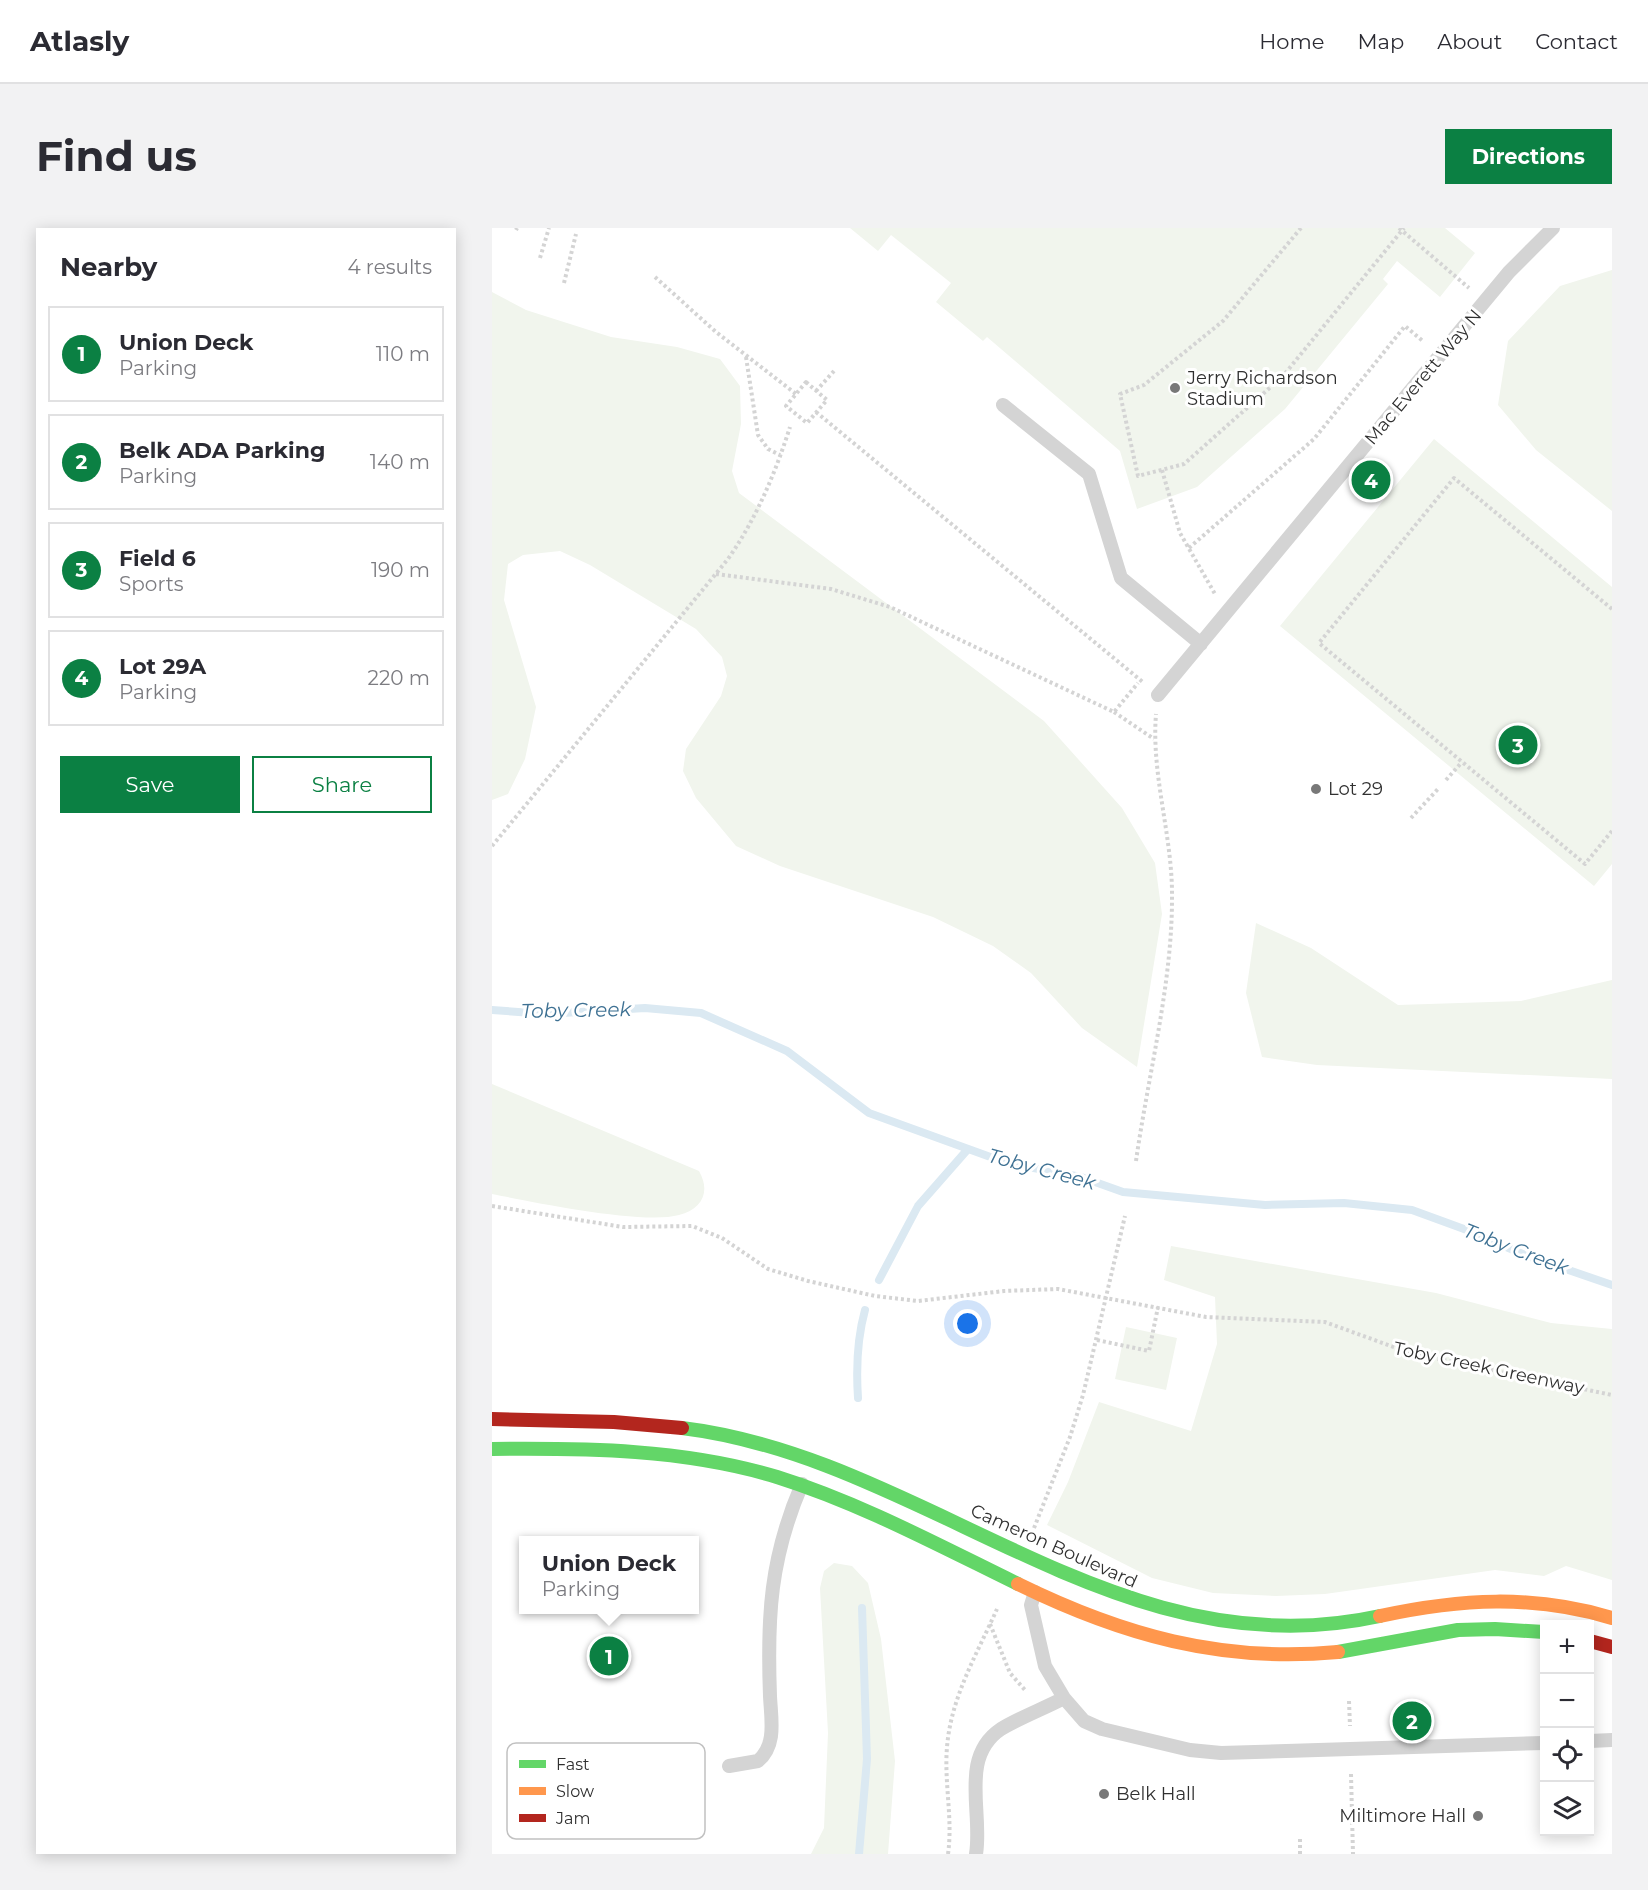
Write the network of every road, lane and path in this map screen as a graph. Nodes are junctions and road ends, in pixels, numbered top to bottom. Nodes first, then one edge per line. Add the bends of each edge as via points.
1 (549, 228) edge
2 (1301, 228) edge
3 (1553, 228) edge
4 (1401, 229) edge
5 (576, 234) dead end
6 (540, 258) dead end
7 (655, 278) dead end
8 (564, 283) dead end
9 (1485, 301) junction
10 (1425, 343) dead end
11 (746, 356) junction
12 (834, 371) dead end
13 (816, 391) junction
14 (796, 394) junction
15 (1003, 405) dead end
16 (816, 412) junction
17 (790, 427) dead end
18 (780, 455) junction
19 (1161, 470) junction
20 (1189, 548) junction
21 (716, 574) junction
22 (1215, 594) dead end
23 (1612, 609) edge
24 (1201, 644) junction
25 (1148, 673) dead end
26 (1140, 681) junction
27 (1158, 695) junction
28 (1114, 712) junction
29 (1154, 739) junction
30 (1462, 762) junction
31 (1446, 780) dead end
32 (1438, 789) dead end
33 (1411, 818) dead end
34 (1612, 831) edge
35 (492, 846) edge
36 (1137, 1161) dead end
37 (492, 1206) edge
38 (1125, 1216) dead end
39 (1106, 1297) junction
40 (1158, 1308) junction
41 (1097, 1340) junction
42 (1612, 1395) edge
43 (492, 1419) edge
44 (492, 1449) edge
45 (813, 1459) junction
46 (800, 1487) junction
47 (1029, 1539) dead end
48 (1041, 1578) junction
49 (999, 1604) dead end
50 (1612, 1618) edge
51 (990, 1624) junction
52 (1540, 1631) edge
53 (1594, 1642) edge
54 (1612, 1647) edge
55 (1025, 1690) dead end
56 (1064, 1698) junction
57 (1349, 1701) dead end
58 (1350, 1726) dead end
59 (1612, 1740) edge
60 (1594, 1741) edge
61 (1540, 1743) edge
62 (729, 1766) dead end
63 (1351, 1774) dead end
64 (1300, 1839) dead end
65 (948, 1854) edge
66 (976, 1854) edge
67 (1300, 1854) edge
68 (1353, 1854) edge

1 - 6 path
2 - 19 path via 1223,321 1144,386 1120,394 1138,476
3 - 9 lane, Mac Everett Way N via 1532,246
4 - 9 path
4 - 19 path via 1283,376 1184,464
5 - 8 path
7 - 11 path
9 - 24 lane, Mac Everett Way N
10 - 20 path via 1405,326 1314,439
11 - 14 path
11 - 18 path via 758,435
12 - 13 path
13 - 14 path via 806,382
13 - 16 path via 827,400
14 - 16 path via 786,406 807,423
15 - 24 lane via 1089,474 1121,578
16 - 26 path
17 - 18 path
18 - 21 path via 769,488 743,537
19 - 20 path via 1180,533
20 - 22 path
21 - 28 path via 831,589 890,607
21 - 35 path
23 - 30 path via 1454,478 1318,643
24 - 27 lane, Mac Everett Way N
25 - 26 path
26 - 27 path
26 - 28 path
27 - 29 path
28 - 29 path
29 - 36 path via 1172,875 1171,937
30 - 31 path
30 - 34 path via 1585,864
32 - 33 path
37 - 39 path, Toby Creek Greenway via 623,1227 692,1226 722,1238 768,1269 843,1290 892,1298 932,1300 1058,1289
38 - 39 path
39 - 40 path, Toby Creek Greenway
39 - 41 path
40 - 41 path via 1149,1350
40 - 42 path, Toby Creek Greenway via 1230,1320 1325,1322 1410,1353
41 - 47 path via 1071,1437
43 - 45 street, Cameron Boulevard via 590,1420 681,1428 735,1436
44 - 46 street, Cameron Boulevard via 639,1454 737,1467
45 - 46 lane
45 - 48 street, Cameron Boulevard
46 - 48 street, Cameron Boulevard via 917,1536
46 - 62 lane via 779,1544 768,1618 770,1744 758,1761
48 - 50 street, Cameron Boulevard via 1228,1622 1320,1624 1424,1606 1495,1599 1557,1604
48 - 52 street, Cameron Boulevard via 1093,1618 1187,1646 1263,1654 1346,1651 1461,1630
48 - 56 lane via 1031,1605 1038,1643 1049,1676
49 - 51 path
51 - 55 path via 1010,1673
51 - 65 path via 951,1714 947,1751
53 - 54 street
56 - 61 lane via 1090,1725 1207,1753
56 - 66 lane via 1009,1725 983,1746 976,1768
57 - 58 path
59 - 60 lane
63 - 68 path
64 - 67 path

